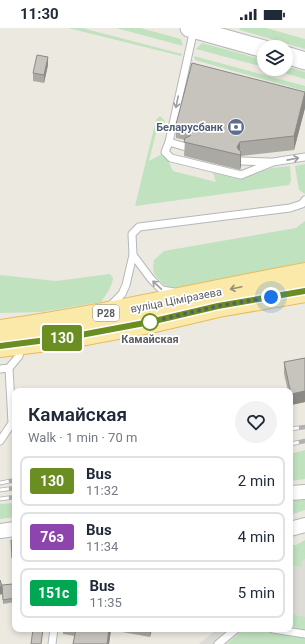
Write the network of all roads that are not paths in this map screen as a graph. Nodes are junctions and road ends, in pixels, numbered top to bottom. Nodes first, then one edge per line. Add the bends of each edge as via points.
1 (192, 29) edge
2 (257, 47) edge
3 (293, 57) edge
4 (305, 61) edge
5 (169, 142) junction
6 (186, 147) edge
7 (305, 157) edge
8 (242, 160) edge
9 (273, 162) junction
10 (305, 200) edge
11 (133, 255) junction
12 (305, 274) edge
13 (272, 288) junction
14 (305, 291) edge
15 (193, 297) junction
16 (98, 315) junction
17 (0, 331) edge
18 (22, 343) junction
19 (0, 346) edge
20 (9, 368) junction
21 (0, 369) edge
22 (0, 441) edge
23 (305, 492) edge
24 (293, 493) edge
25 (305, 525) edge
26 (293, 528) edge
27 (12, 529) edge
28 (0, 531) edge
29 (54, 632) edge
30 (232, 632) edge
31 (293, 632) edge
32 (305, 634) edge
33 (52, 644) edge
34 (218, 644) edge

1 - 2 street
1 -> 5 lane via 189,64
3 - 4 street
5 - 6 lane
5 - 9 lane via 165,152 171,158 241,175
9 -> 7 lane
8 - 9 lane
10 - 11 lane via 302,204 290,208 138,227 132,234
15 -> 11 lane via 162,290
11 - 16 lane via 122,294
12 - 13 main road, вуліца Ціміразева / Р28
13 - 14 main road, вуліца Ціміразева / Р28
13 -> 15 main road, вуліца Ціміразева / Р28
13 - 18 main road, вуліца Ціміразева / Р28 via 218,306 150,322
15 - 16 main road, вуліца Ціміразева / Р28
16 - 17 main road, вуліца Ціміразева / Р28
18 - 19 main road, вуліца Ціміразева / Р28
18 - 20 lane via 19,356
20 - 21 lane
20 - 22 lane via 12,423
23 - 24 street
25 - 26 street
27 - 28 street
29 - 33 lane
30 - 34 lane
31 - 32 lane

